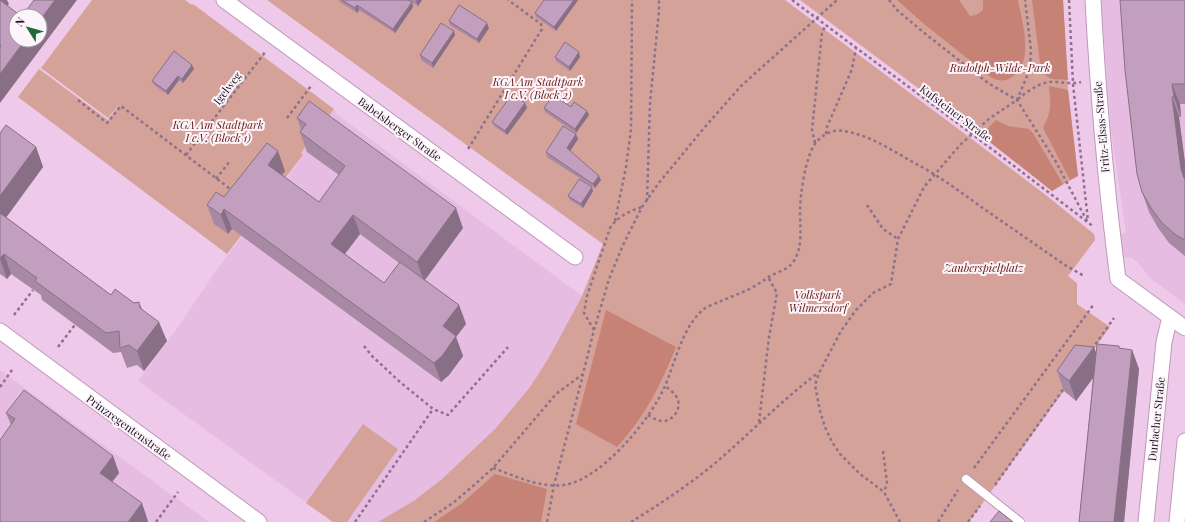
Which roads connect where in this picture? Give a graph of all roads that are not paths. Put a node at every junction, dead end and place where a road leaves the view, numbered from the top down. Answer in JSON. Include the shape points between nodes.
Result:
{"nodes":[{"id":1,"x":224,"y":0,"type":"edge"},
{"id":2,"x":1092,"y":0,"type":"edge"},
{"id":3,"x":575,"y":257,"type":"dead end"},
{"id":4,"x":1178,"y":318,"type":"edge"},
{"id":5,"x":1185,"y":328,"type":"edge"},
{"id":6,"x":0,"y":332,"type":"edge"},
{"id":7,"x":1185,"y":441,"type":"edge"},
{"id":8,"x":966,"y":479,"type":"road end"},
{"id":9,"x":259,"y":522,"type":"edge"},
{"id":10,"x":1020,"y":522,"type":"edge"},
{"id":11,"x":1146,"y":522,"type":"edge"},
{"id":12,"x":1177,"y":522,"type":"edge"}],
"edges":[{"from":1,"to":3,"type":"street","name":"Babelsberger Straße"},
{"from":2,"to":4,"type":"street","name":"Fritz-Elsas-Straße","via":[[1109,211],[1118,279]]},
{"from":4,"to":5,"type":"street","name":"Fritz-Elsas-Straße"},
{"from":4,"to":11,"type":"street","name":"Durlacher Straße","via":[[1164,342]]},
{"from":6,"to":9,"type":"street","name":"Prinzregentenstraße"},
{"from":7,"to":12,"type":"street"},
{"from":8,"to":10,"type":"lane"}]}
